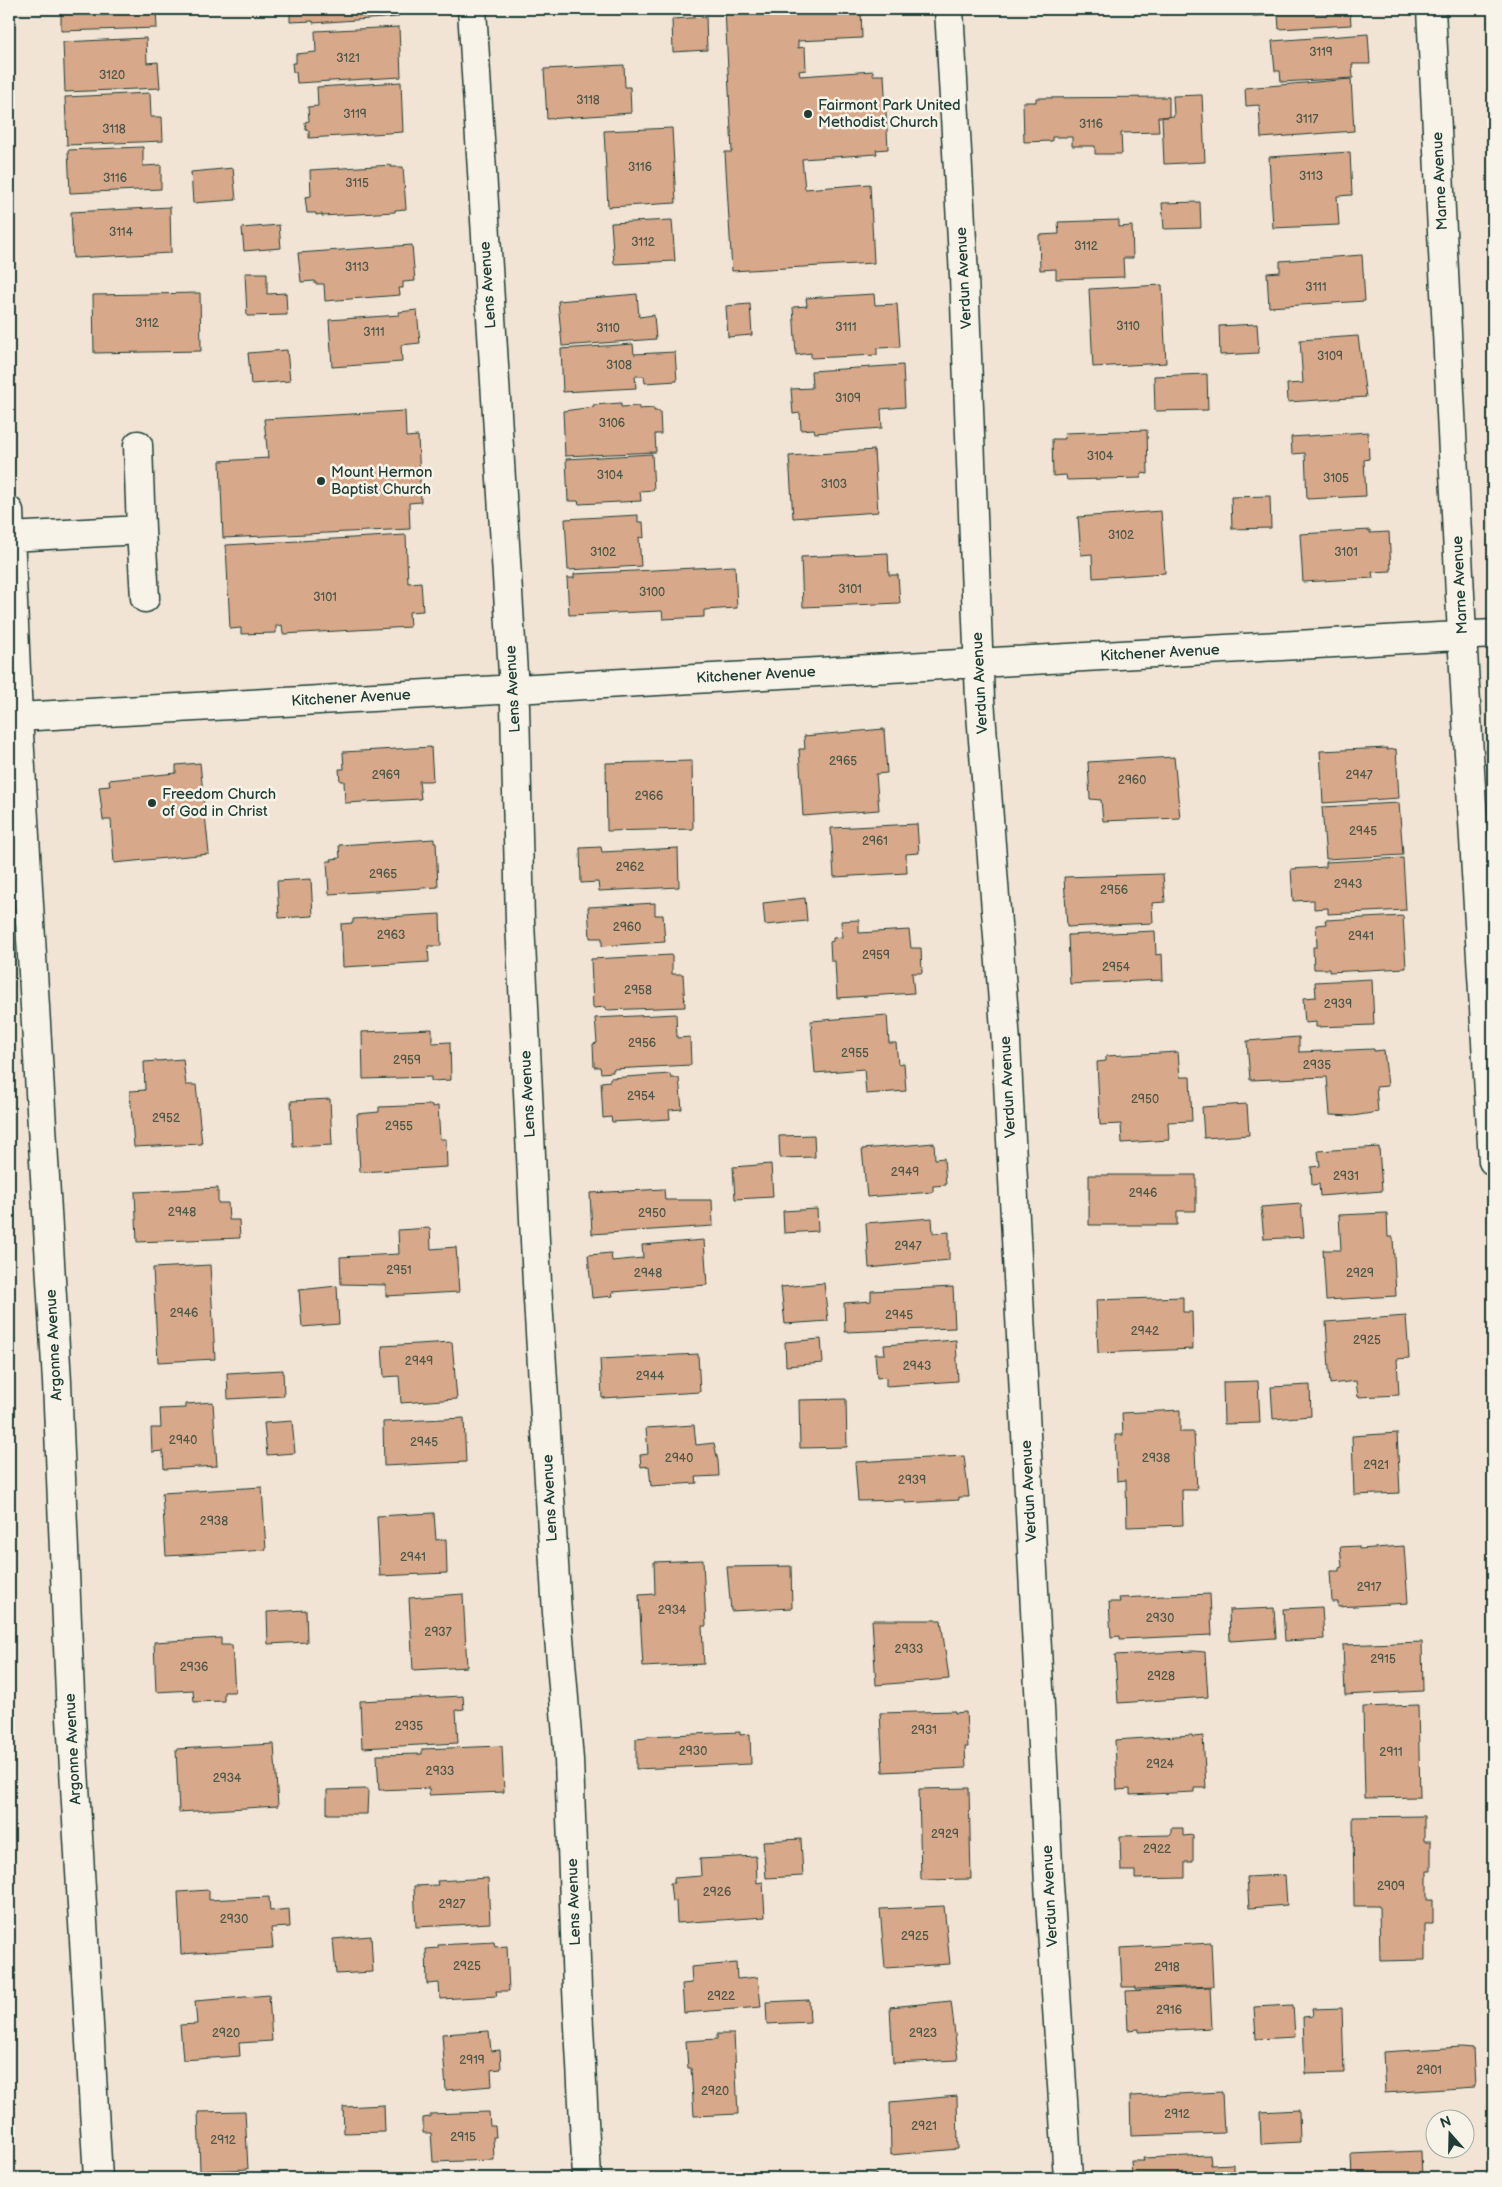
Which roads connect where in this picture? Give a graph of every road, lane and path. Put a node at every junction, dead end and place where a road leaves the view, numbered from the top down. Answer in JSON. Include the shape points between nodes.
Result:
{"nodes":[{"id":1,"x":472,"y":9,"type":"edge"},
{"id":2,"x":949,"y":9,"type":"edge"},
{"id":3,"x":1431,"y":9,"type":"edge"},
{"id":4,"x":138,"y":445,"type":"dead end"},
{"id":5,"x":9,"y":524,"type":"edge"},
{"id":6,"x":141,"y":530,"type":"junction"},
{"id":7,"x":145,"y":598,"type":"dead end"},
{"id":8,"x":1493,"y":634,"type":"edge"},
{"id":9,"x":1462,"y":635,"type":"junction"},
{"id":10,"x":979,"y":662,"type":"junction"},
{"id":11,"x":514,"y":689,"type":"junction"},
{"id":12,"x":18,"y":717,"type":"junction"},
{"id":13,"x":16,"y":806,"type":"edge"},
{"id":14,"x":1493,"y":1161,"type":"edge"},
{"id":15,"x":1068,"y":2172,"type":"edge"},
{"id":16,"x":98,"y":2178,"type":"edge"},
{"id":17,"x":587,"y":2178,"type":"edge"}],
"edges":[{"from":1,"to":11,"type":"street","name":"Lens Avenue"},
{"from":2,"to":10,"type":"street","name":"Verdun Avenue","via":[[964,276]]},
{"from":3,"to":9,"type":"street","name":"Marne Avenue"},
{"from":4,"to":6,"type":"street"},
{"from":5,"to":6,"type":"street"},
{"from":5,"to":12,"type":"street","name":"Argonne Avenue"},
{"from":6,"to":7,"type":"street"},
{"from":8,"to":9,"type":"street","name":"Kitchener Avenue"},
{"from":9,"to":10,"type":"street","name":"Kitchener Avenue"},
{"from":9,"to":14,"type":"street","name":"Marne Avenue"},
{"from":10,"to":11,"type":"street","name":"Kitchener Avenue"},
{"from":10,"to":15,"type":"street","name":"Verdun Avenue","via":[[1006,1042],[1048,1864]]},
{"from":11,"to":12,"type":"street","name":"Kitchener Avenue"},
{"from":11,"to":17,"type":"street","name":"Lens Avenue","via":[[520,922],[536,1263],[569,1760]]},
{"from":12,"to":13,"type":"street","name":"Argonne Avenue"},
{"from":13,"to":16,"type":"street","name":"Argonne Avenue","via":[[56,1372],[71,1718]]}]}
